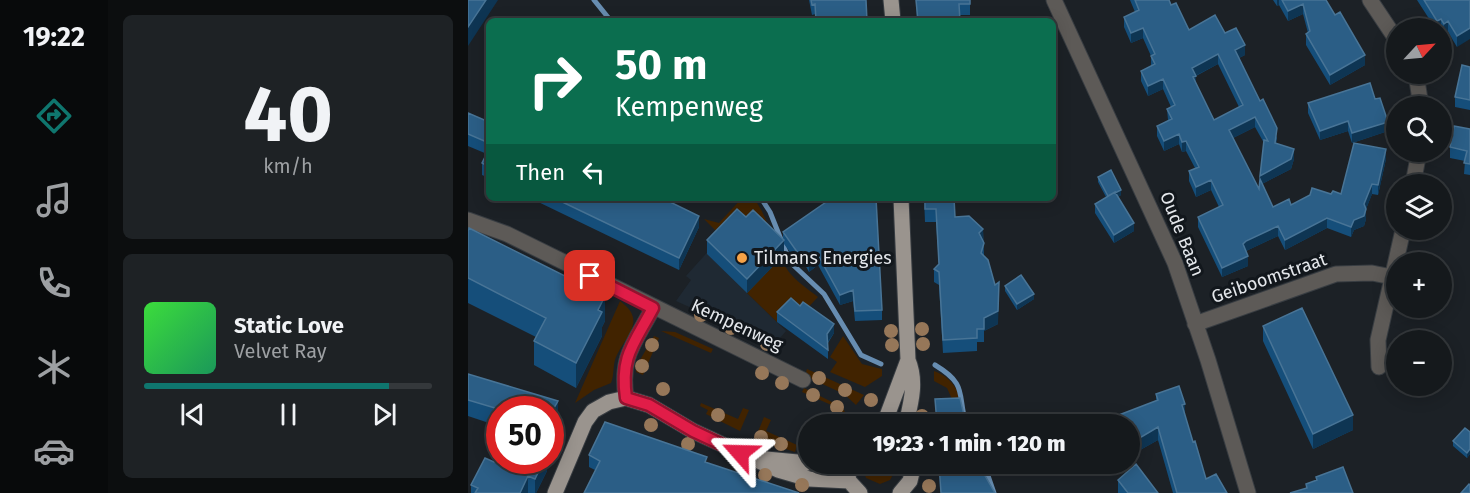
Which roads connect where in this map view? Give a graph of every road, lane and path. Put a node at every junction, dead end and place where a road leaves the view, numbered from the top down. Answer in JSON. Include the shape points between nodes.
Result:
{"nodes":[{"id":1,"x":891,"y":0,"type":"edge"},
{"id":2,"x":1054,"y":0,"type":"edge"},
{"id":3,"x":1370,"y":0,"type":"edge"},
{"id":4,"x":892,"y":18,"type":"edge"},
{"id":5,"x":1386,"y":24,"type":"edge"},
{"id":6,"x":901,"y":201,"type":"edge"},
{"id":7,"x":468,"y":220,"type":"edge"},
{"id":8,"x":1386,"y":276,"type":"edge"},
{"id":9,"x":1386,"y":305,"type":"edge"},
{"id":10,"x":653,"y":308,"type":"junction"},
{"id":11,"x":1195,"y":324,"type":"junction"},
{"id":12,"x":908,"y":360,"type":"junction"},
{"id":13,"x":1379,"y":367,"type":"dead end"},
{"id":14,"x":803,"y":380,"type":"dead end"},
{"id":15,"x":626,"y":398,"type":"junction"},
{"id":16,"x":888,"y":414,"type":"edge"},
{"id":17,"x":908,"y":414,"type":"edge"},
{"id":18,"x":757,"y":459,"type":"junction"},
{"id":19,"x":798,"y":462,"type":"edge"},
{"id":20,"x":848,"y":474,"type":"edge"},
{"id":21,"x":911,"y":474,"type":"edge"},
{"id":22,"x":849,"y":481,"type":"junction"},
{"id":23,"x":905,"y":491,"type":"edge"},
{"id":24,"x":555,"y":493,"type":"edge"},
{"id":25,"x":860,"y":493,"type":"edge"},
{"id":26,"x":1248,"y":493,"type":"edge"}],
"edges":[{"from":1,"to":4,"type":"main road"},
{"from":2,"to":11,"type":"street","name":"Oude Baan","via":[[1171,254]]},
{"from":3,"to":5,"type":"street"},
{"from":6,"to":12,"type":"main road"},
{"from":7,"to":10,"type":"street","name":"Kempenweg","via":[[507,234]]},
{"from":8,"to":11,"type":"street","name":"Geiboomstraat","via":[[1336,274]]},
{"from":9,"to":13,"type":"street","via":[[1378,340]]},
{"from":10,"to":14,"type":"street","name":"Kempenweg"},
{"from":10,"to":15,"type":"street","via":[[625,362]]},
{"from":11,"to":26,"type":"street","name":"Oude Baan"},
{"from":12,"to":16,"type":"main road"},
{"from":12,"to":17,"type":"main road","via":[[913,385]]},
{"from":15,"to":18,"type":"main road","via":[[649,405],[693,431]]},
{"from":15,"to":24,"type":"main road","via":[[593,411]]},
{"from":18,"to":19,"type":"main road"},
{"from":18,"to":22,"type":"main road","via":[[804,478]]},
{"from":20,"to":22,"type":"main road"},
{"from":21,"to":23,"type":"main road"},
{"from":22,"to":25,"type":"main road"}]}
